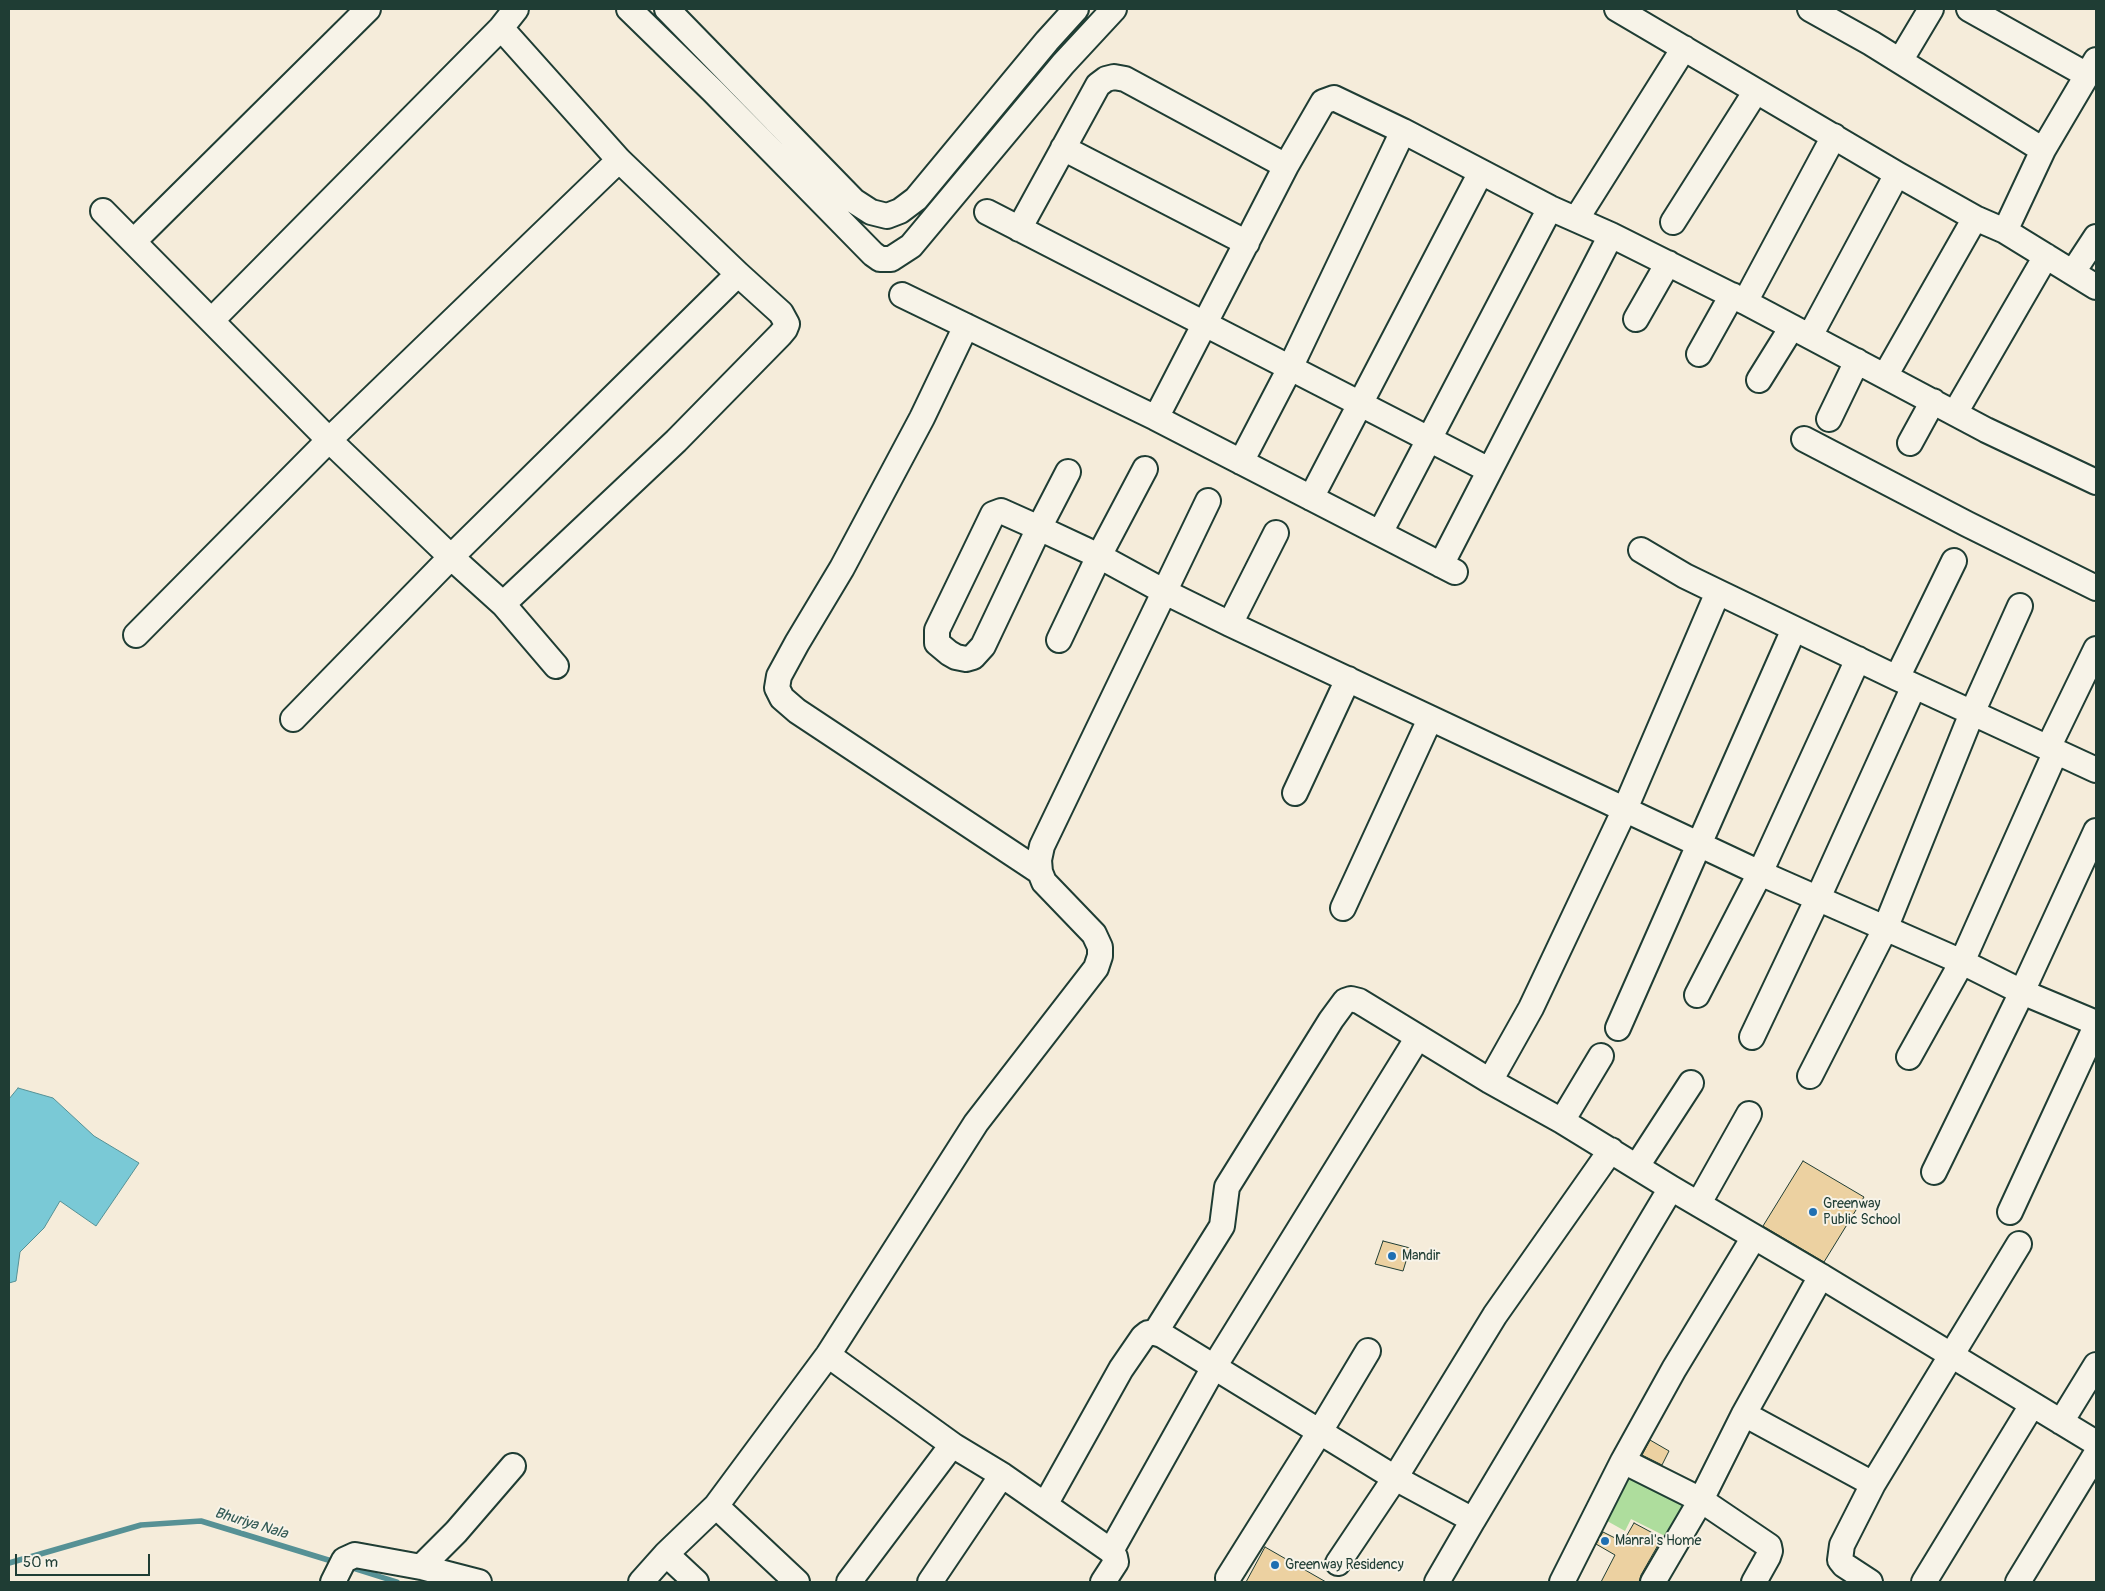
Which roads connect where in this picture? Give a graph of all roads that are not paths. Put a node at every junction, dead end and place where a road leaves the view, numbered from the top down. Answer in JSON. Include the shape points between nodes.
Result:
{"nodes":[{"id":1,"x":368,"y":9,"type":"edge"},
{"id":2,"x":516,"y":9,"type":"edge"},
{"id":3,"x":629,"y":9,"type":"edge"},
{"id":4,"x":667,"y":9,"type":"edge"},
{"id":5,"x":1076,"y":9,"type":"edge"},
{"id":6,"x":1114,"y":9,"type":"edge"},
{"id":7,"x":1617,"y":9,"type":"edge"},
{"id":8,"x":1810,"y":9,"type":"edge"},
{"id":9,"x":1930,"y":9,"type":"edge"},
{"id":10,"x":1969,"y":9,"type":"edge"},
{"id":11,"x":501,"y":28,"type":"junction"},
{"id":12,"x":1684,"y":48,"type":"junction"},
{"id":13,"x":1900,"y":60,"type":"junction"},
{"id":14,"x":2092,"y":68,"type":"edge"},
{"id":15,"x":1756,"y":90,"type":"junction"},
{"id":16,"x":1403,"y":131,"type":"junction"},
{"id":17,"x":1834,"y":136,"type":"junction"},
{"id":18,"x":1063,"y":148,"type":"junction"},
{"id":19,"x":2043,"y":150,"type":"junction"},
{"id":20,"x":620,"y":160,"type":"junction"},
{"id":21,"x":1286,"y":166,"type":"junction"},
{"id":22,"x":1481,"y":172,"type":"junction"},
{"id":23,"x":1897,"y":174,"type":"junction"},
{"id":24,"x":929,"y":183,"type":"junction"},
{"id":25,"x":952,"y":196,"type":"junction"},
{"id":26,"x":1550,"y":208,"type":"junction"},
{"id":27,"x":103,"y":210,"type":"dead end"},
{"id":28,"x":987,"y":212,"type":"dead end"},
{"id":29,"x":1577,"y":218,"type":"junction"},
{"id":30,"x":1975,"y":218,"type":"junction"},
{"id":31,"x":1673,"y":222,"type":"dead end"},
{"id":32,"x":1019,"y":228,"type":"junction"},
{"id":33,"x":2004,"y":231,"type":"junction"},
{"id":34,"x":1611,"y":234,"type":"junction"},
{"id":35,"x":2096,"y":237,"type":"edge"},
{"id":36,"x":134,"y":240,"type":"junction"},
{"id":37,"x":1247,"y":243,"type":"junction"},
{"id":38,"x":2046,"y":256,"type":"junction"},
{"id":39,"x":1668,"y":263,"type":"junction"},
{"id":40,"x":2073,"y":272,"type":"junction"},
{"id":41,"x":738,"y":274,"type":"junction"},
{"id":42,"x":2096,"y":287,"type":"edge"},
{"id":43,"x":902,"y":295,"type":"dead end"},
{"id":44,"x":1738,"y":299,"type":"junction"},
{"id":45,"x":1636,"y":319,"type":"dead end"},
{"id":46,"x":212,"y":320,"type":"junction"},
{"id":47,"x":1205,"y":324,"type":"junction"},
{"id":48,"x":966,"y":326,"type":"junction"},
{"id":49,"x":1801,"y":331,"type":"junction"},
{"id":50,"x":1699,"y":354,"type":"dead end"},
{"id":51,"x":1856,"y":361,"type":"junction"},
{"id":52,"x":1290,"y":368,"type":"junction"},
{"id":53,"x":1885,"y":376,"type":"junction"},
{"id":54,"x":1759,"y":380,"type":"dead end"},
{"id":55,"x":1933,"y":401,"type":"junction"},
{"id":56,"x":1360,"y":404,"type":"junction"},
{"id":57,"x":1955,"y":413,"type":"junction"},
{"id":58,"x":1156,"y":418,"type":"junction"},
{"id":59,"x":1829,"y":419,"type":"dead end"},
{"id":60,"x":1804,"y":439,"type":"dead end"},
{"id":61,"x":329,"y":440,"type":"junction"},
{"id":62,"x":1429,"y":440,"type":"junction"},
{"id":63,"x":1910,"y":443,"type":"dead end"},
{"id":64,"x":1241,"y":462,"type":"junction"},
{"id":65,"x":1145,"y":470,"type":"dead end"},
{"id":66,"x":1489,"y":470,"type":"junction"},
{"id":67,"x":1068,"y":472,"type":"dead end"},
{"id":68,"x":2096,"y":482,"type":"edge"},
{"id":69,"x":1311,"y":498,"type":"junction"},
{"id":70,"x":1208,"y":501,"type":"dead end"},
{"id":71,"x":1039,"y":528,"type":"junction"},
{"id":72,"x":1276,"y":533,"type":"dead end"},
{"id":73,"x":1380,"y":533,"type":"junction"},
{"id":74,"x":1641,"y":550,"type":"dead end"},
{"id":75,"x":1099,"y":556,"type":"junction"},
{"id":76,"x":450,"y":557,"type":"junction"},
{"id":77,"x":1954,"y":561,"type":"dead end"},
{"id":78,"x":2096,"y":588,"type":"edge"},
{"id":79,"x":1165,"y":592,"type":"junction"},
{"id":80,"x":1718,"y":592,"type":"junction"},
{"id":81,"x":503,"y":604,"type":"junction"},
{"id":82,"x":2020,"y":606,"type":"dead end"},
{"id":83,"x":1230,"y":624,"type":"junction"},
{"id":84,"x":1794,"y":629,"type":"junction"},
{"id":85,"x":136,"y":635,"type":"dead end"},
{"id":86,"x":1059,"y":640,"type":"dead end"},
{"id":87,"x":2096,"y":649,"type":"edge"},
{"id":88,"x":1858,"y":659,"type":"junction"},
{"id":89,"x":556,"y":666,"type":"dead end"},
{"id":90,"x":1348,"y":679,"type":"junction"},
{"id":91,"x":1905,"y":682,"type":"junction"},
{"id":92,"x":1972,"y":713,"type":"junction"},
{"id":93,"x":292,"y":719,"type":"dead end"},
{"id":94,"x":1430,"y":719,"type":"junction"},
{"id":95,"x":2052,"y":750,"type":"junction"},
{"id":96,"x":2096,"y":770,"type":"edge"},
{"id":97,"x":1295,"y":793,"type":"dead end"},
{"id":98,"x":1625,"y":809,"type":"junction"},
{"id":99,"x":2096,"y":831,"type":"edge"},
{"id":100,"x":1700,"y":844,"type":"junction"},
{"id":101,"x":1040,"y":872,"type":"junction"},
{"id":102,"x":1760,"y":873,"type":"junction"},
{"id":103,"x":1818,"y":898,"type":"junction"},
{"id":104,"x":1343,"y":908,"type":"dead end"},
{"id":105,"x":1885,"y":929,"type":"junction"},
{"id":106,"x":1962,"y":962,"type":"junction"},
{"id":107,"x":2022,"y":992,"type":"junction"},
{"id":108,"x":1697,"y":995,"type":"dead end"},
{"id":109,"x":2096,"y":1024,"type":"edge"},
{"id":110,"x":1618,"y":1028,"type":"dead end"},
{"id":111,"x":1752,"y":1036,"type":"dead end"},
{"id":112,"x":1418,"y":1037,"type":"junction"},
{"id":113,"x":1601,"y":1056,"type":"dead end"},
{"id":114,"x":1909,"y":1057,"type":"dead end"},
{"id":115,"x":1810,"y":1076,"type":"dead end"},
{"id":116,"x":1490,"y":1081,"type":"junction"},
{"id":117,"x":1690,"y":1083,"type":"dead end"},
{"id":118,"x":1749,"y":1114,"type":"dead end"},
{"id":119,"x":1562,"y":1120,"type":"junction"},
{"id":120,"x":1611,"y":1150,"type":"junction"},
{"id":121,"x":1637,"y":1166,"type":"junction"},
{"id":122,"x":1934,"y":1172,"type":"dead end"},
{"id":123,"x":1671,"y":1188,"type":"junction"},
{"id":124,"x":1699,"y":1203,"type":"junction"},
{"id":125,"x":2010,"y":1212,"type":"dead end"},
{"id":126,"x":1754,"y":1237,"type":"junction"},
{"id":127,"x":2018,"y":1244,"type":"dead end"},
{"id":128,"x":1821,"y":1276,"type":"junction"},
{"id":129,"x":1155,"y":1333,"type":"junction"},
{"id":130,"x":1368,"y":1351,"type":"dead end"},
{"id":131,"x":828,"y":1355,"type":"junction"},
{"id":132,"x":1950,"y":1355,"type":"junction"},
{"id":133,"x":2096,"y":1365,"type":"edge"},
{"id":134,"x":1214,"y":1368,"type":"junction"},
{"id":135,"x":2032,"y":1405,"type":"junction"},
{"id":136,"x":1744,"y":1414,"type":"junction"},
{"id":137,"x":2061,"y":1422,"type":"junction"},
{"id":138,"x":1319,"y":1433,"type":"junction"},
{"id":139,"x":2096,"y":1443,"type":"edge"},
{"id":140,"x":954,"y":1446,"type":"junction"},
{"id":141,"x":2096,"y":1454,"type":"edge"},
{"id":142,"x":1623,"y":1461,"type":"junction"},
{"id":143,"x":513,"y":1466,"type":"dead end"},
{"id":144,"x":1002,"y":1474,"type":"junction"},
{"id":145,"x":1395,"y":1478,"type":"junction"},
{"id":146,"x":1873,"y":1484,"type":"junction"},
{"id":147,"x":1701,"y":1500,"type":"junction"},
{"id":148,"x":716,"y":1506,"type":"junction"},
{"id":149,"x":1045,"y":1506,"type":"junction"},
{"id":150,"x":1473,"y":1520,"type":"junction"},
{"id":151,"x":1111,"y":1551,"type":"junction"},
{"id":152,"x":666,"y":1554,"type":"junction"},
{"id":153,"x":1338,"y":1563,"type":"dead end"},
{"id":154,"x":421,"y":1567,"type":"junction"},
{"id":155,"x":1846,"y":1576,"type":"edge"},
{"id":156,"x":1228,"y":1578,"type":"dead end"},
{"id":157,"x":333,"y":1582,"type":"edge"},
{"id":158,"x":479,"y":1582,"type":"edge"},
{"id":159,"x":641,"y":1582,"type":"edge"},
{"id":160,"x":696,"y":1582,"type":"edge"},
{"id":161,"x":797,"y":1582,"type":"edge"},
{"id":162,"x":849,"y":1582,"type":"edge"},
{"id":163,"x":930,"y":1582,"type":"edge"},
{"id":164,"x":1103,"y":1582,"type":"edge"},
{"id":165,"x":1437,"y":1582,"type":"edge"},
{"id":166,"x":1562,"y":1582,"type":"edge"},
{"id":167,"x":1653,"y":1582,"type":"edge"},
{"id":168,"x":1754,"y":1582,"type":"edge"},
{"id":169,"x":1870,"y":1582,"type":"edge"},
{"id":170,"x":1924,"y":1582,"type":"edge"},
{"id":171,"x":2018,"y":1582,"type":"edge"}],
"edges":[{"from":1,"to":36,"type":"street"},
{"from":2,"to":11,"type":"street"},
{"from":3,"to":25,"type":"street","via":[[713,90],[872,254],[891,259],[904,252]]},
{"from":4,"to":24,"type":"street","via":[[854,201],[871,212],[887,216],[900,211]]},
{"from":5,"to":24,"type":"street"},
{"from":6,"to":25,"type":"street","via":[[1063,64]]},
{"from":7,"to":12,"type":"street"},
{"from":8,"to":13,"type":"street"},
{"from":9,"to":13,"type":"street"},
{"from":10,"to":14,"type":"street"},
{"from":11,"to":20,"type":"street"},
{"from":11,"to":46,"type":"street"},
{"from":12,"to":15,"type":"street"},
{"from":12,"to":29,"type":"street"},
{"from":13,"to":19,"type":"street"},
{"from":14,"to":19,"type":"street"},
{"from":15,"to":17,"type":"street"},
{"from":15,"to":31,"type":"street"},
{"from":16,"to":21,"type":"street","via":[[1339,100],[1328,99],[1323,102]]},
{"from":16,"to":22,"type":"street"},
{"from":16,"to":52,"type":"street"},
{"from":17,"to":23,"type":"street"},
{"from":17,"to":44,"type":"street"},
{"from":18,"to":21,"type":"street","via":[[1098,85],[1114,77],[1124,79]]},
{"from":18,"to":32,"type":"street"},
{"from":18,"to":37,"type":"street"},
{"from":19,"to":33,"type":"street"},
{"from":20,"to":41,"type":"street"},
{"from":20,"to":61,"type":"street"},
{"from":21,"to":37,"type":"street"},
{"from":22,"to":26,"type":"street"},
{"from":22,"to":56,"type":"street"},
{"from":23,"to":30,"type":"street"},
{"from":23,"to":49,"type":"street"},
{"from":24,"to":25,"type":"street"},
{"from":26,"to":29,"type":"street"},
{"from":26,"to":62,"type":"street"},
{"from":27,"to":36,"type":"street"},
{"from":28,"to":32,"type":"street"},
{"from":29,"to":34,"type":"street"},
{"from":30,"to":33,"type":"street"},
{"from":30,"to":53,"type":"street"},
{"from":32,"to":47,"type":"street"},
{"from":33,"to":38,"type":"street"},
{"from":34,"to":39,"type":"street"},
{"from":34,"to":66,"type":"street"},
{"from":35,"to":40,"type":"street"},
{"from":36,"to":46,"type":"street"},
{"from":37,"to":47,"type":"street"},
{"from":38,"to":40,"type":"street"},
{"from":38,"to":57,"type":"street"},
{"from":39,"to":44,"type":"street"},
{"from":39,"to":45,"type":"street"},
{"from":40,"to":42,"type":"street"},
{"from":41,"to":76,"type":"street"},
{"from":41,"to":81,"type":"street","via":[[781,312],[787,324],[785,329],[676,441]]},
{"from":43,"to":48,"type":"street"},
{"from":44,"to":49,"type":"street"},
{"from":44,"to":50,"type":"street"},
{"from":46,"to":61,"type":"street"},
{"from":47,"to":52,"type":"street"},
{"from":47,"to":58,"type":"street"},
{"from":48,"to":58,"type":"street"},
{"from":48,"to":101,"type":"street","via":[[922,418],[842,568],[796,643],[779,676],[777,688],[782,698],[796,711]]},
{"from":49,"to":51,"type":"street"},
{"from":49,"to":54,"type":"street"},
{"from":51,"to":53,"type":"street"},
{"from":51,"to":59,"type":"street"},
{"from":52,"to":56,"type":"street"},
{"from":52,"to":64,"type":"street"},
{"from":53,"to":55,"type":"street"},
{"from":55,"to":57,"type":"street"},
{"from":55,"to":63,"type":"street"},
{"from":56,"to":62,"type":"street"},
{"from":56,"to":69,"type":"street"},
{"from":57,"to":68,"type":"street"},
{"from":58,"to":64,"type":"street"},
{"from":60,"to":78,"type":"street"},
{"from":61,"to":76,"type":"street"},
{"from":61,"to":85,"type":"street"},
{"from":62,"to":66,"type":"street"},
{"from":62,"to":73,"type":"street"},
{"from":64,"to":69,"type":"street"},
{"from":65,"to":75,"type":"street"},
{"from":66,"to":73,"type":"street","via":[[1448,568]]},
{"from":67,"to":71,"type":"street"},
{"from":69,"to":73,"type":"street"},
{"from":70,"to":79,"type":"street"},
{"from":71,"to":71,"type":"street","via":[[1001,512],[993,514],[937,630],[941,648],[966,659],[979,652]]},
{"from":71,"to":75,"type":"street"},
{"from":72,"to":83,"type":"street"},
{"from":74,"to":80,"type":"street"},
{"from":75,"to":79,"type":"street"},
{"from":75,"to":86,"type":"street"},
{"from":76,"to":81,"type":"street"},
{"from":76,"to":93,"type":"street"},
{"from":77,"to":91,"type":"street"},
{"from":79,"to":83,"type":"street"},
{"from":79,"to":101,"type":"street","via":[[1042,846]]},
{"from":80,"to":84,"type":"street"},
{"from":80,"to":98,"type":"street"},
{"from":81,"to":89,"type":"street"},
{"from":82,"to":92,"type":"street"},
{"from":83,"to":90,"type":"street"},
{"from":84,"to":88,"type":"street"},
{"from":84,"to":100,"type":"street"},
{"from":87,"to":95,"type":"street"},
{"from":88,"to":91,"type":"street"},
{"from":88,"to":102,"type":"street"},
{"from":90,"to":94,"type":"street"},
{"from":90,"to":97,"type":"street"},
{"from":91,"to":92,"type":"street"},
{"from":91,"to":103,"type":"street"},
{"from":92,"to":95,"type":"street"},
{"from":92,"to":105,"type":"street"},
{"from":94,"to":98,"type":"street"},
{"from":94,"to":104,"type":"street"},
{"from":95,"to":96,"type":"street"},
{"from":95,"to":106,"type":"street"},
{"from":98,"to":100,"type":"street"},
{"from":98,"to":116,"type":"street","via":[[1531,1008]]},
{"from":99,"to":107,"type":"street"},
{"from":100,"to":102,"type":"street"},
{"from":100,"to":110,"type":"street"},
{"from":101,"to":131,"type":"street","via":[[1044,882],[1094,934],[1100,947],[1096,968],[976,1123]]},
{"from":102,"to":103,"type":"street"},
{"from":102,"to":108,"type":"street"},
{"from":103,"to":105,"type":"street"},
{"from":103,"to":111,"type":"street"},
{"from":105,"to":106,"type":"street"},
{"from":105,"to":115,"type":"street"},
{"from":106,"to":107,"type":"street"},
{"from":106,"to":114,"type":"street"},
{"from":107,"to":109,"type":"street"},
{"from":107,"to":122,"type":"street"},
{"from":109,"to":125,"type":"street"},
{"from":112,"to":116,"type":"street"},
{"from":112,"to":129,"type":"street","via":[[1359,1001],[1345,1001],[1227,1187],[1222,1226]]},
{"from":112,"to":134,"type":"street"},
{"from":113,"to":119,"type":"street"},
{"from":116,"to":119,"type":"street"},
{"from":117,"to":121,"type":"street"},
{"from":118,"to":124,"type":"street"},
{"from":119,"to":120,"type":"street"},
{"from":120,"to":121,"type":"street"},
{"from":120,"to":145,"type":"street","via":[[1495,1315]]},
{"from":121,"to":123,"type":"street"},
{"from":123,"to":124,"type":"street"},
{"from":123,"to":150,"type":"street"},
{"from":124,"to":126,"type":"street"},
{"from":126,"to":128,"type":"street"},
{"from":126,"to":142,"type":"street"},
{"from":127,"to":132,"type":"street"},
{"from":128,"to":132,"type":"street"},
{"from":128,"to":136,"type":"street"},
{"from":129,"to":134,"type":"street"},
{"from":129,"to":149,"type":"street","via":[[1143,1337],[1121,1369]]},
{"from":130,"to":138,"type":"street"},
{"from":131,"to":140,"type":"street"},
{"from":131,"to":148,"type":"street"},
{"from":132,"to":135,"type":"street"},
{"from":132,"to":146,"type":"street"},
{"from":133,"to":137,"type":"street"},
{"from":134,"to":138,"type":"street"},
{"from":134,"to":151,"type":"street"},
{"from":135,"to":137,"type":"street"},
{"from":135,"to":170,"type":"street"},
{"from":136,"to":146,"type":"street"},
{"from":136,"to":147,"type":"street"},
{"from":137,"to":139,"type":"street"},
{"from":138,"to":145,"type":"street"},
{"from":138,"to":156,"type":"street"},
{"from":140,"to":144,"type":"street"},
{"from":140,"to":162,"type":"street"},
{"from":141,"to":171,"type":"street"},
{"from":142,"to":147,"type":"street"},
{"from":142,"to":166,"type":"street"},
{"from":143,"to":154,"type":"street"},
{"from":144,"to":149,"type":"street"},
{"from":144,"to":163,"type":"street"},
{"from":145,"to":150,"type":"street"},
{"from":145,"to":153,"type":"street"},
{"from":146,"to":155,"type":"street","via":[[1842,1545],[1840,1560]]},
{"from":147,"to":167,"type":"street"},
{"from":147,"to":168,"type":"street","via":[[1769,1546],[1768,1557]]},
{"from":148,"to":152,"type":"street"},
{"from":148,"to":161,"type":"street"},
{"from":149,"to":151,"type":"street"},
{"from":150,"to":165,"type":"street"},
{"from":151,"to":164,"type":"street","via":[[1116,1562]]},
{"from":152,"to":159,"type":"street"},
{"from":152,"to":160,"type":"street"},
{"from":154,"to":157,"type":"street","via":[[362,1555],[349,1556]]},
{"from":154,"to":158,"type":"street"},
{"from":155,"to":169,"type":"street"}]}
